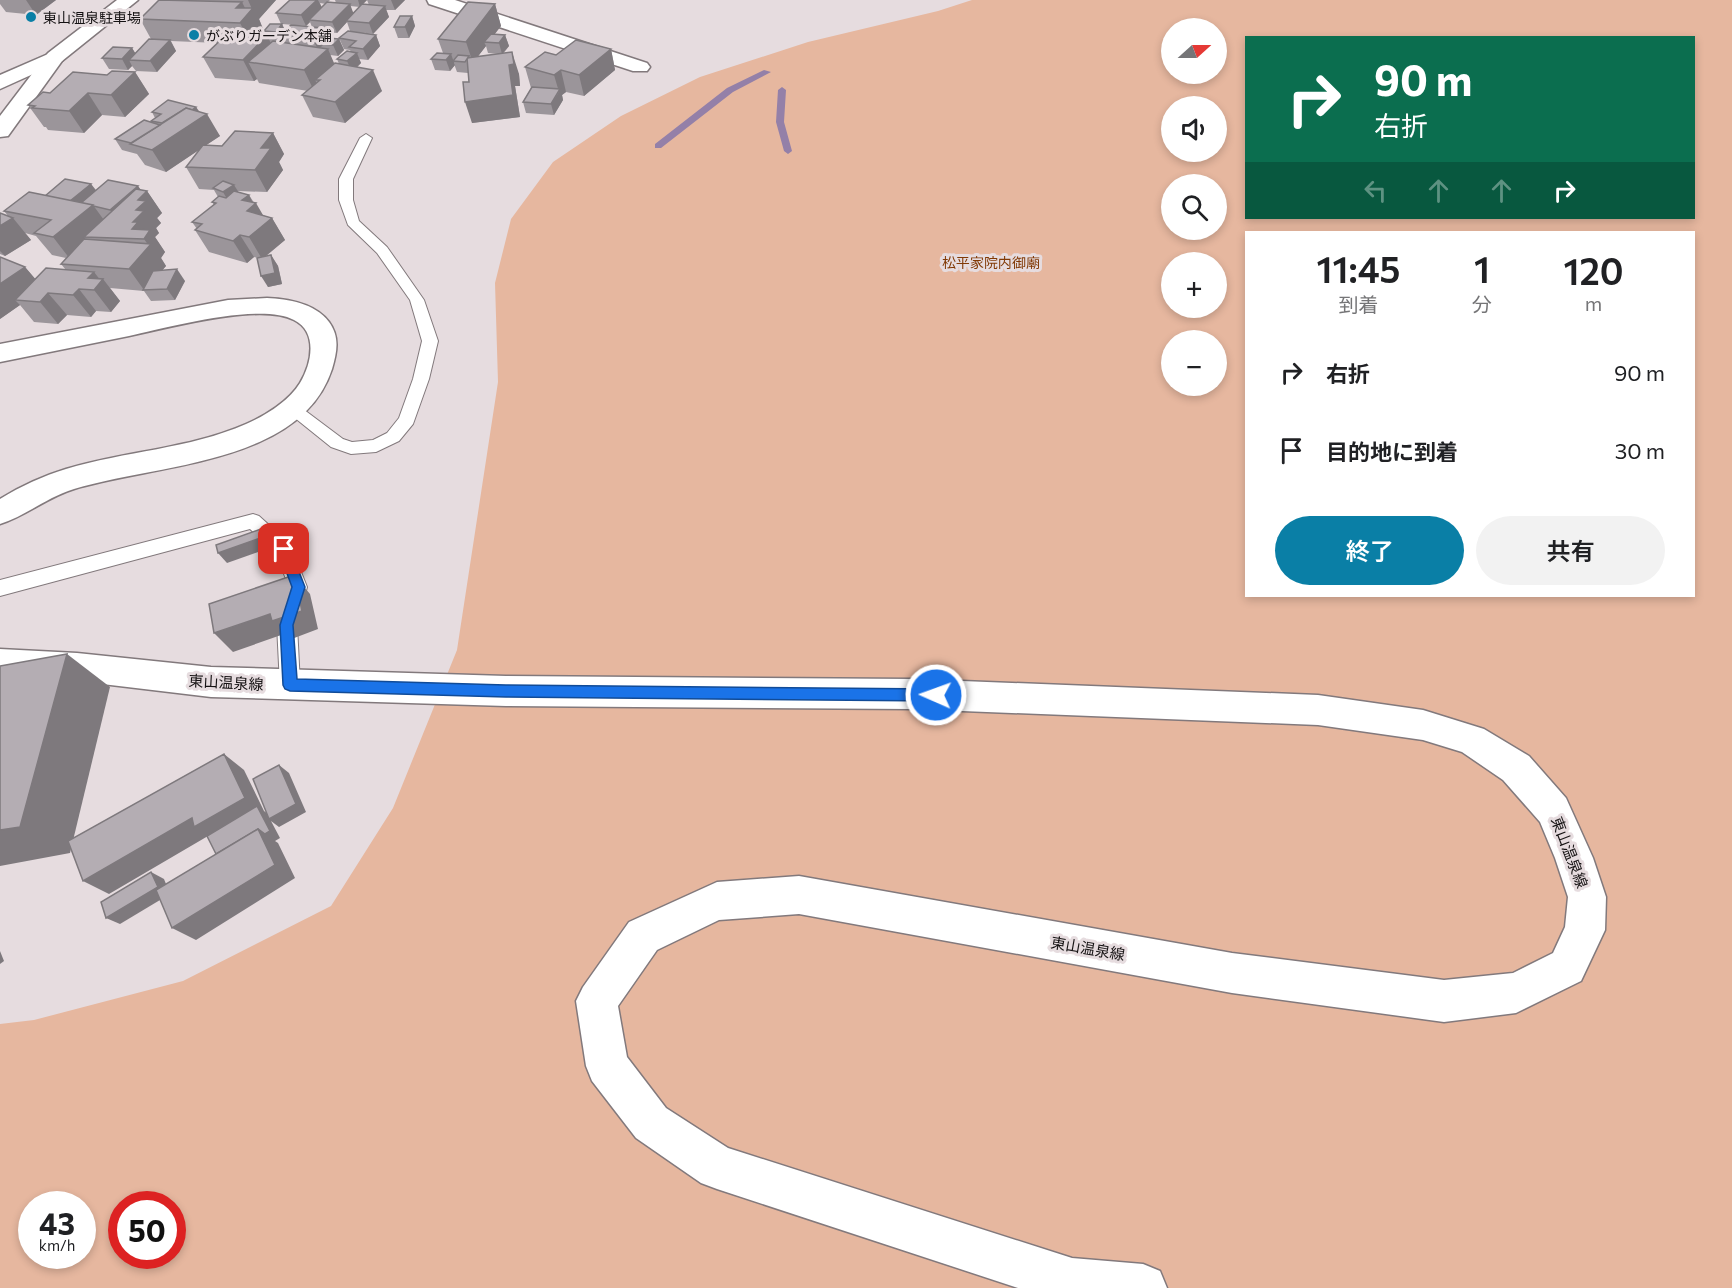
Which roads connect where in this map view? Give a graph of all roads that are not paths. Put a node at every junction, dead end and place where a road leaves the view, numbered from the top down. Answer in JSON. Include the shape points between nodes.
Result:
{"nodes":[{"id":1,"x":129,"y":0,"type":"edge"},
{"id":2,"x":436,"y":0,"type":"edge"},
{"id":3,"x":56,"y":57,"type":"junction"},
{"id":4,"x":640,"y":67,"type":"dead end"},
{"id":5,"x":0,"y":83,"type":"edge"},
{"id":6,"x":0,"y":131,"type":"edge"},
{"id":7,"x":366,"y":138,"type":"dead end"},
{"id":8,"x":0,"y":353,"type":"edge"},
{"id":9,"x":293,"y":410,"type":"junction"},
{"id":10,"x":0,"y":513,"type":"edge"},
{"id":11,"x":0,"y":588,"type":"edge"},
{"id":12,"x":0,"y":663,"type":"edge"},
{"id":13,"x":290,"y":685,"type":"junction"},
{"id":14,"x":1143,"y":1288,"type":"edge"}],
"edges":[{"from":1,"to":3,"type":"main road"},
{"from":2,"to":4,"type":"main road"},
{"from":3,"to":5,"type":"main road"},
{"from":3,"to":6,"type":"main road"},
{"from":7,"to":9,"type":"lane","via":[[346,179],[346,200],[353,222],[382,250],[417,300],[430,341],[421,379],[406,420],[393,437],[376,446],[351,448],[337,443]]},
{"from":8,"to":9,"type":"main road","via":[[228,308],[285,308],[316,321],[324,335],[322,368],[316,384]]},
{"from":9,"to":10,"type":"main road","via":[[254,433],[226,442],[70,478],[34,492]]},
{"from":11,"to":13,"type":"lane","via":[[253,521],[284,549],[298,587],[286,625]]},
{"from":12,"to":13,"type":"main road","name":"東山温泉線"},
{"from":13,"to":14,"type":"main road","name":"東山温泉線","via":[[912,694],[1318,710],[1423,725],[1472,740],[1516,768],[1553,810],[1587,897],[1585,930],[1567,967],[1516,993],[1444,1001],[1232,973],[799,895],[717,901],[643,936],[597,1001],[607,1066],[651,1123],[717,1167],[1072,1282]]}]}
